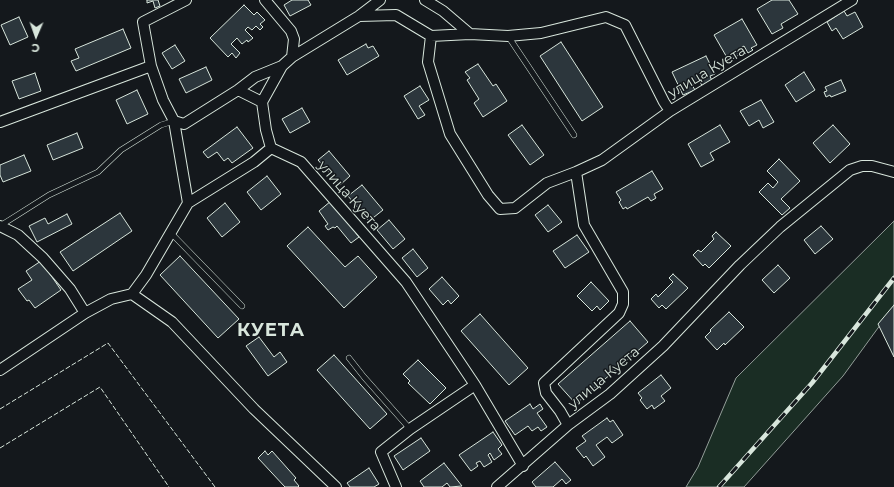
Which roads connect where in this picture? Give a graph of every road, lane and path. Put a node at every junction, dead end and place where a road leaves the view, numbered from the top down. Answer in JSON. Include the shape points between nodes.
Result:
{"nodes":[{"id":1,"x":186,"y":0,"type":"edge"},
{"id":2,"x":265,"y":0,"type":"edge"},
{"id":3,"x":380,"y":0,"type":"edge"},
{"id":4,"x":425,"y":0,"type":"edge"},
{"id":5,"x":852,"y":0,"type":"edge"},
{"id":6,"x":359,"y":16,"type":"junction"},
{"id":7,"x":470,"y":34,"type":"junction"},
{"id":8,"x":431,"y":36,"type":"junction"},
{"id":9,"x":508,"y":36,"type":"junction"},
{"id":10,"x":292,"y":57,"type":"junction"},
{"id":11,"x":151,"y":66,"type":"junction"},
{"id":12,"x":282,"y":66,"type":"junction"},
{"id":13,"x":238,"y":90,"type":"junction"},
{"id":14,"x":262,"y":102,"type":"junction"},
{"id":15,"x":670,"y":111,"type":"junction"},
{"id":16,"x":174,"y":121,"type":"junction"},
{"id":17,"x":0,"y":122,"type":"edge"},
{"id":18,"x":574,"y":135,"type":"dead end"},
{"id":19,"x":271,"y":148,"type":"junction"},
{"id":20,"x":576,"y":172,"type":"junction"},
{"id":21,"x":894,"y":172,"type":"edge"},
{"id":22,"x":188,"y":203,"type":"junction"},
{"id":23,"x":0,"y":226,"type":"edge"},
{"id":24,"x":171,"y":233,"type":"junction"},
{"id":25,"x":132,"y":294,"type":"junction"},
{"id":26,"x":242,"y":306,"type":"dead end"},
{"id":27,"x":85,"y":313,"type":"junction"},
{"id":28,"x":350,"y":358,"type":"dead end"},
{"id":29,"x":0,"y":370,"type":"edge"},
{"id":30,"x":475,"y":385,"type":"junction"},
{"id":31,"x":568,"y":425,"type":"junction"},
{"id":32,"x":410,"y":429,"type":"junction"},
{"id":33,"x":523,"y":466,"type":"junction"},
{"id":34,"x":336,"y":487,"type":"edge"},
{"id":35,"x":396,"y":487,"type":"edge"},
{"id":36,"x":497,"y":487,"type":"edge"}],
"edges":[{"from":1,"to":11,"type":"street","via":[[143,22]]},
{"from":2,"to":10,"type":"street","via":[[291,31],[294,39]]},
{"from":3,"to":6,"type":"street"},
{"from":4,"to":7,"type":"street","via":[[443,11]]},
{"from":5,"to":15,"type":"street","name":"улица Куета"},
{"from":6,"to":8,"type":"street","via":[[396,16]]},
{"from":6,"to":10,"type":"street"},
{"from":7,"to":8,"type":"street","name":"улица Куета"},
{"from":7,"to":9,"type":"street","name":"улица Куета"},
{"from":8,"to":20,"type":"street","via":[[428,62],[450,134],[488,195],[500,208],[515,208],[546,183]]},
{"from":9,"to":15,"type":"street","name":"улица Куета","via":[[541,33],[606,17],[625,25]]},
{"from":9,"to":18,"type":"lane"},
{"from":10,"to":12,"type":"street"},
{"from":11,"to":16,"type":"street","via":[[163,100]]},
{"from":11,"to":17,"type":"street"},
{"from":12,"to":13,"type":"street","via":[[255,77]]},
{"from":12,"to":14,"type":"street"},
{"from":13,"to":14,"type":"street"},
{"from":13,"to":16,"type":"street","via":[[184,124]]},
{"from":14,"to":19,"type":"street"},
{"from":15,"to":20,"type":"street","via":[[602,160]]},
{"from":16,"to":22,"type":"street"},
{"from":16,"to":23,"type":"lane","via":[[161,125],[121,150],[98,172],[49,195]]},
{"from":19,"to":22,"type":"street","via":[[254,162]]},
{"from":19,"to":30,"type":"street","name":"улица Куета","via":[[301,162],[406,282]]},
{"from":20,"to":31,"type":"street","via":[[584,226],[623,292],[619,314],[544,383],[546,393]]},
{"from":21,"to":31,"type":"street","name":"улица Куета","via":[[872,166],[850,170],[780,227],[663,346],[610,394]]},
{"from":22,"to":24,"type":"street"},
{"from":23,"to":27,"type":"street","via":[[18,235],[43,258],[70,289]]},
{"from":24,"to":25,"type":"street"},
{"from":24,"to":26,"type":"lane"},
{"from":25,"to":27,"type":"street","via":[[111,299]]},
{"from":25,"to":34,"type":"street","via":[[172,322],[254,409]]},
{"from":27,"to":29,"type":"street"},
{"from":28,"to":32,"type":"lane"},
{"from":30,"to":32,"type":"street"},
{"from":30,"to":33,"type":"street","name":"улица Куета"},
{"from":31,"to":33,"type":"street","name":"улица Куета"},
{"from":32,"to":35,"type":"street","via":[[381,452]]},
{"from":33,"to":36,"type":"street","name":"улица Куета"}]}
